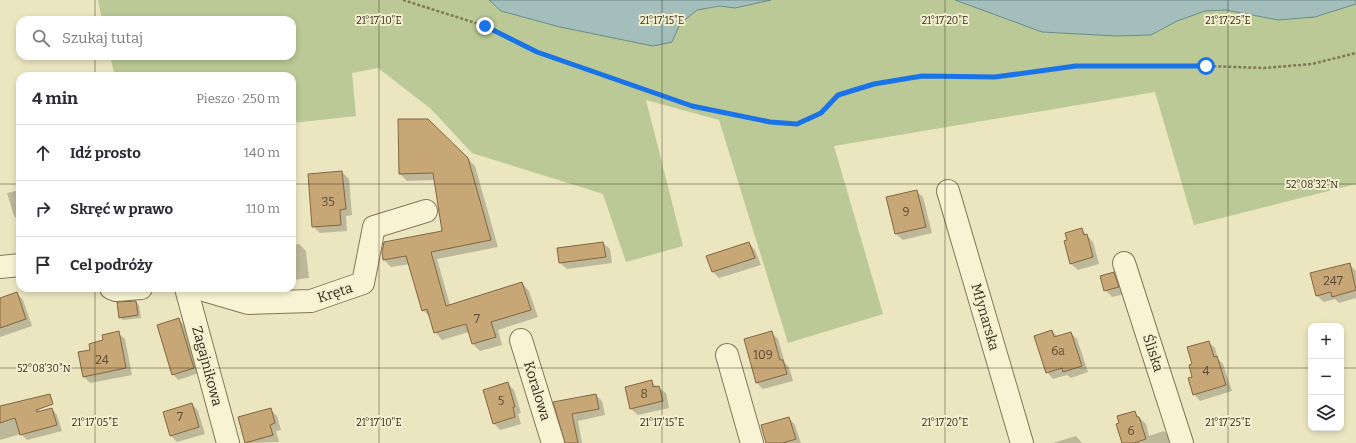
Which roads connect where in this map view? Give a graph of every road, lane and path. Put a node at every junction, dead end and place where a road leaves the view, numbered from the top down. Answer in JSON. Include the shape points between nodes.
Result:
{"nodes":[{"id":1,"x":403,"y":0,"type":"edge"},
{"id":2,"x":1356,"y":53,"type":"edge"},
{"id":3,"x":948,"y":191,"type":"dead end"},
{"id":4,"x":426,"y":211,"type":"dead end"},
{"id":5,"x":1124,"y":263,"type":"dead end"},
{"id":6,"x":16,"y":265,"type":"edge"},
{"id":7,"x":0,"y":267,"type":"edge"},
{"id":8,"x":187,"y":292,"type":"edge"},
{"id":9,"x":212,"y":292,"type":"edge"},
{"id":10,"x":521,"y":340,"type":"dead end"},
{"id":11,"x":727,"y":355,"type":"dead end"},
{"id":12,"x":228,"y":443,"type":"edge"},
{"id":13,"x":553,"y":443,"type":"edge"},
{"id":14,"x":752,"y":443,"type":"edge"},
{"id":15,"x":1022,"y":443,"type":"edge"},
{"id":16,"x":1182,"y":443,"type":"edge"}],
"edges":[{"from":1,"to":2,"type":"path","via":[[485,26],[537,52],[692,106],[770,122],[797,124],[821,113],[838,95],[874,84],[922,76],[995,77],[1076,66],[1264,68],[1312,64]]},
{"from":3,"to":15,"type":"street","name":"Młynarska"},
{"from":4,"to":9,"type":"street","name":"Kręta","via":[[374,227],[363,283],[312,300],[248,302]]},
{"from":5,"to":16,"type":"street","name":"Śliska"},
{"from":6,"to":7,"type":"street"},
{"from":8,"to":12,"type":"street","name":"Zagajnikowa"},
{"from":10,"to":13,"type":"street","name":"Koralowa"},
{"from":11,"to":14,"type":"street"}]}
